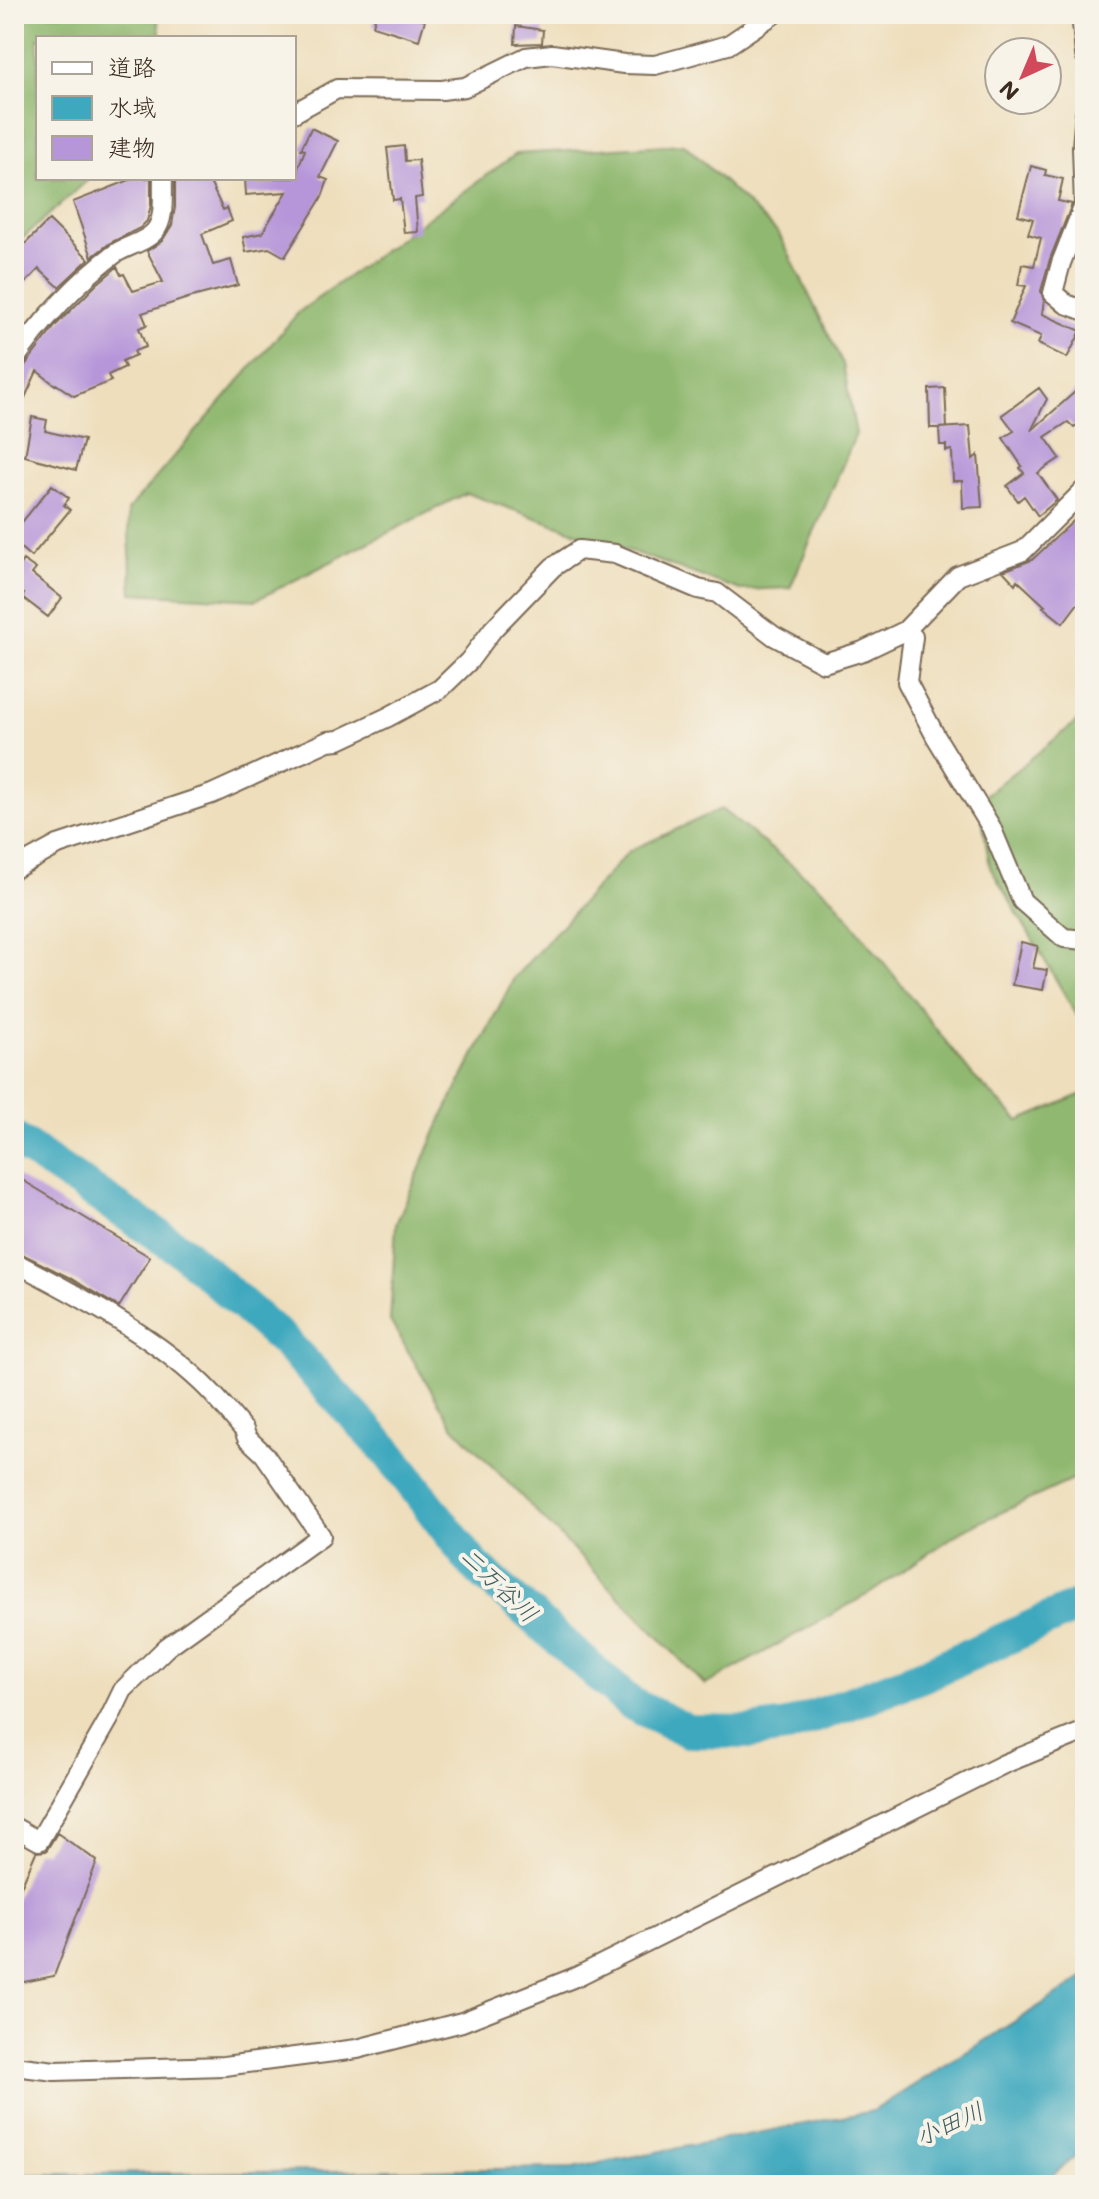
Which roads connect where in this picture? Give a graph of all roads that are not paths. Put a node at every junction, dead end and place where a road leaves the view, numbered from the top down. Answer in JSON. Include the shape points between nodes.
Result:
{"nodes":[{"id":1,"x":774,"y":14,"type":"edge"},
{"id":2,"x":1083,"y":14,"type":"edge"},
{"id":3,"x":1085,"y":55,"type":"edge"},
{"id":4,"x":296,"y":112,"type":"edge"},
{"id":5,"x":1085,"y":113,"type":"edge"},
{"id":6,"x":163,"y":180,"type":"edge"},
{"id":7,"x":1085,"y":311,"type":"edge"},
{"id":8,"x":14,"y":361,"type":"edge"},
{"id":9,"x":1085,"y":489,"type":"edge"},
{"id":10,"x":905,"y":631,"type":"junction"},
{"id":11,"x":14,"y":869,"type":"edge"},
{"id":12,"x":1085,"y":940,"type":"edge"},
{"id":13,"x":14,"y":1262,"type":"edge"},
{"id":14,"x":1085,"y":1731,"type":"edge"},
{"id":15,"x":14,"y":1827,"type":"edge"},
{"id":16,"x":14,"y":2066,"type":"edge"}],
"edges":[{"from":1,"to":4,"type":"street","via":[[728,45],[655,65],[552,54],[526,57],[465,87],[337,89]]},
{"from":2,"to":3,"type":"street"},
{"from":5,"to":7,"type":"street","via":[[1084,205],[1053,293]]},
{"from":6,"to":8,"type":"street","via":[[155,232],[93,273]]},
{"from":9,"to":10,"type":"street","via":[[1023,551],[958,576]]},
{"from":10,"to":11,"type":"street","via":[[824,663],[774,636],[717,593],[615,554],[579,550],[553,567],[440,689],[339,740],[212,794],[58,845]]},
{"from":10,"to":12,"type":"street","via":[[913,637],[907,682],[991,827],[1022,901],[1064,938]]},
{"from":13,"to":15,"type":"street","via":[[121,1322],[202,1383],[264,1454],[321,1536],[167,1647],[123,1690],[39,1841]]},
{"from":14,"to":16,"type":"street","via":[[1004,1764],[578,1976],[462,2022],[357,2049],[224,2066],[55,2071]]}]}
